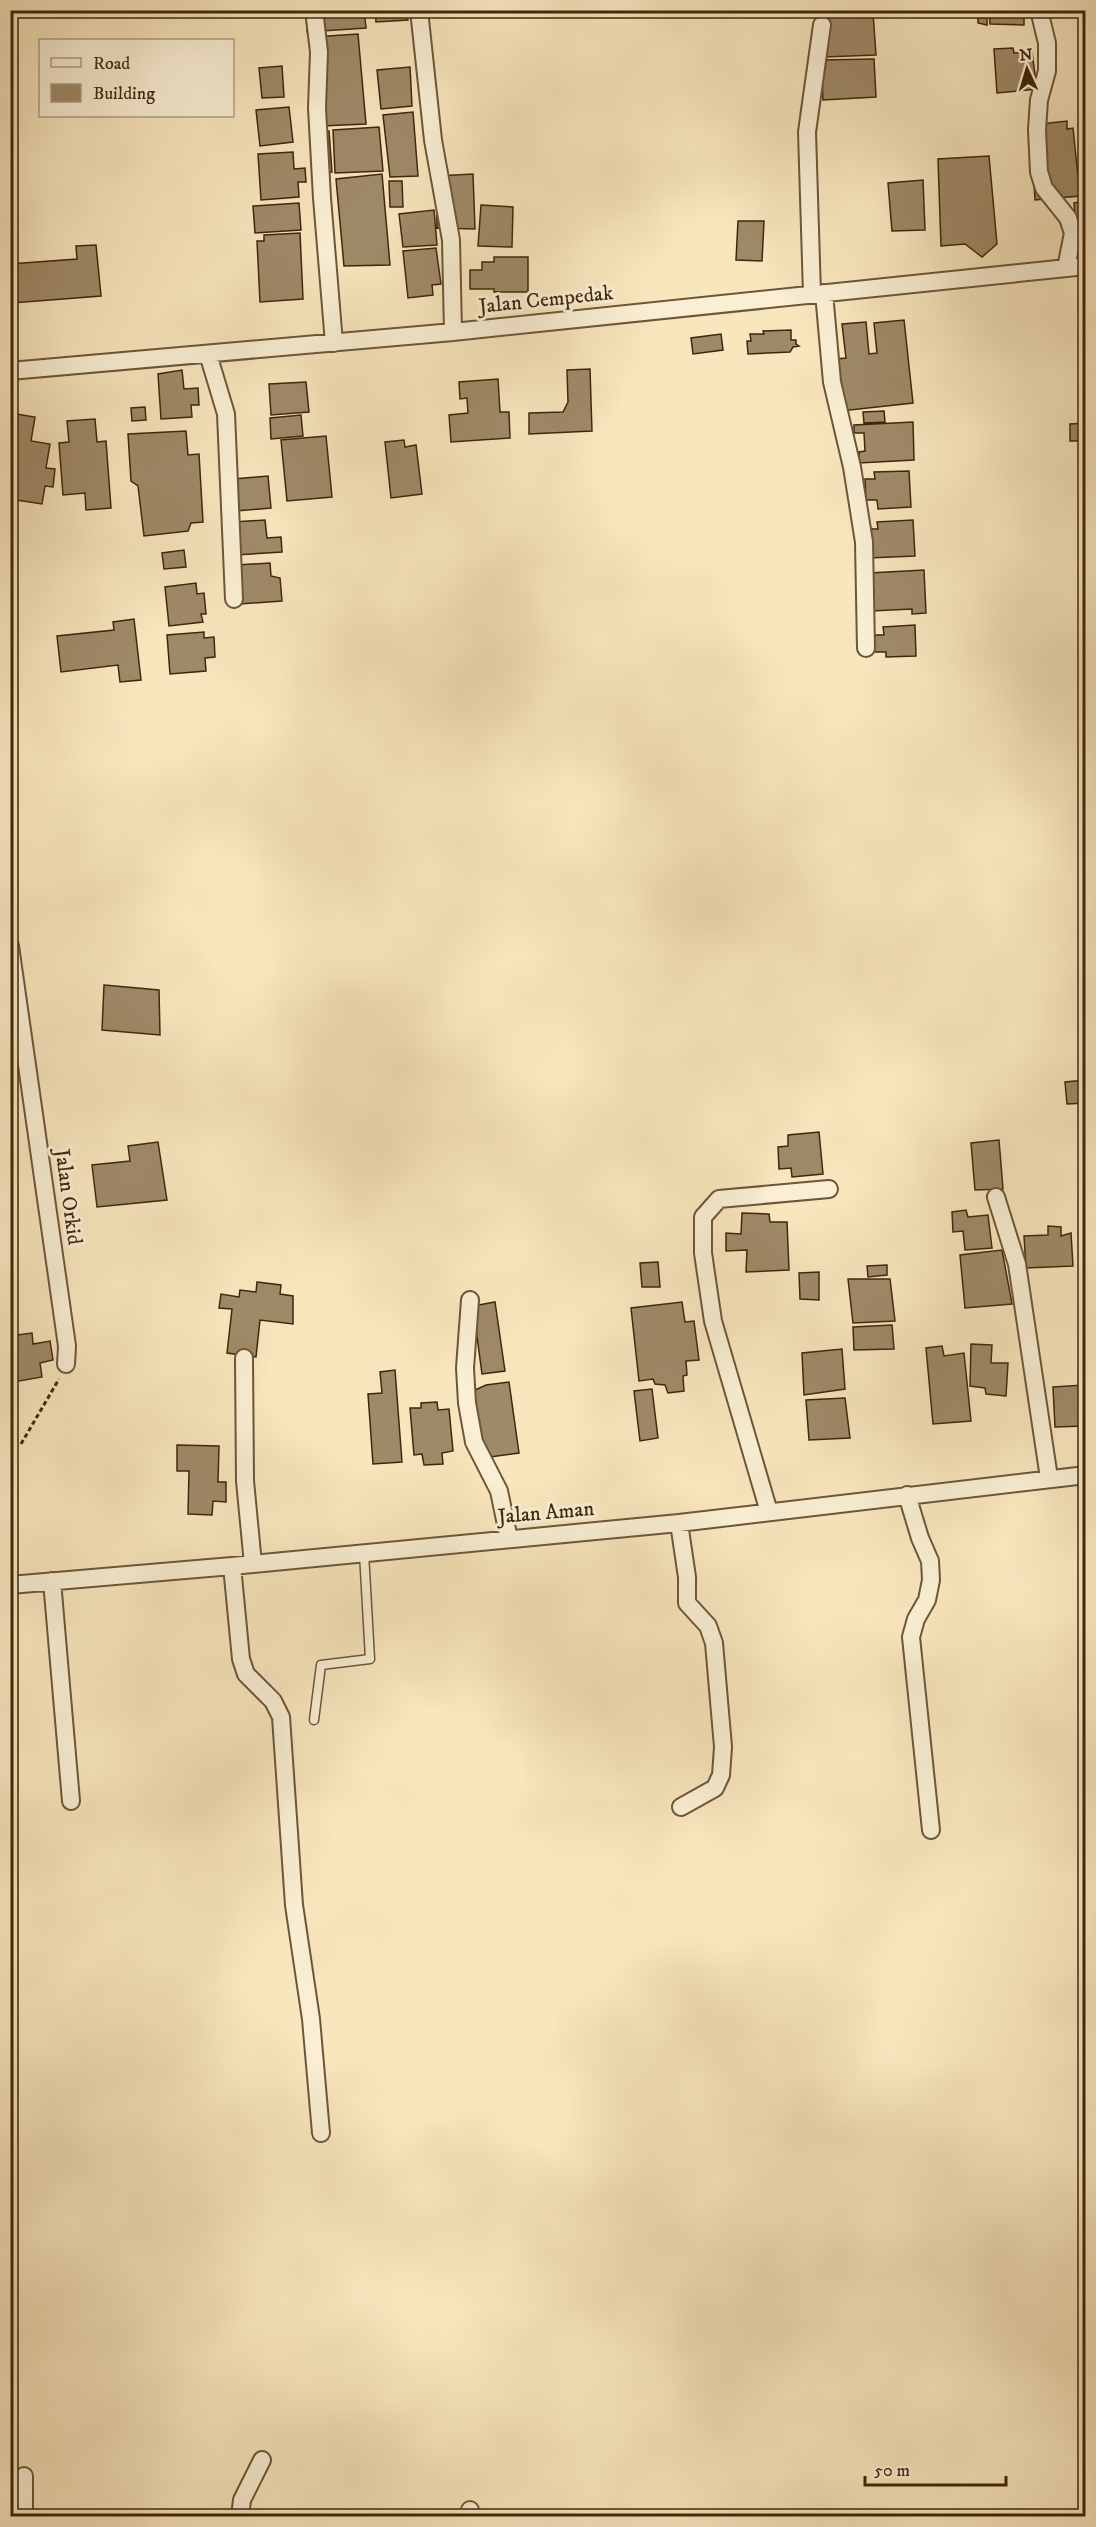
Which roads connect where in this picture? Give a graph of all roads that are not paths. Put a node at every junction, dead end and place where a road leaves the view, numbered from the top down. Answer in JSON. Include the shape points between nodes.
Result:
{"nodes":[{"id":1,"x":314,"y":10,"type":"edge"},
{"id":2,"x":419,"y":10,"type":"edge"},
{"id":3,"x":1039,"y":10,"type":"edge"},
{"id":4,"x":822,"y":25,"type":"dead end"},
{"id":5,"x":1086,"y":266,"type":"edge"},
{"id":6,"x":1066,"y":268,"type":"junction"},
{"id":7,"x":818,"y":293,"type":"junction"},
{"id":8,"x":453,"y":332,"type":"junction"},
{"id":9,"x":334,"y":343,"type":"junction"},
{"id":10,"x":208,"y":354,"type":"junction"},
{"id":11,"x":10,"y":371,"type":"edge"},
{"id":12,"x":234,"y":599,"type":"dead end"},
{"id":13,"x":866,"y":648,"type":"dead end"},
{"id":14,"x":10,"y":946,"type":"edge"},
{"id":15,"x":12,"y":971,"type":"edge"},
{"id":16,"x":829,"y":1189,"type":"dead end"},
{"id":17,"x":996,"y":1197,"type":"dead end"},
{"id":18,"x":470,"y":1300,"type":"dead end"},
{"id":19,"x":244,"y":1358,"type":"dead end"},
{"id":20,"x":66,"y":1364,"type":"road end"},
{"id":21,"x":1086,"y":1475,"type":"edge"},
{"id":22,"x":1049,"y":1478,"type":"junction"},
{"id":23,"x":907,"y":1495,"type":"junction"},
{"id":24,"x":769,"y":1512,"type":"junction"},
{"id":25,"x":679,"y":1523,"type":"junction"},
{"id":26,"x":509,"y":1539,"type":"junction"},
{"id":27,"x":364,"y":1553,"type":"junction"},
{"id":28,"x":253,"y":1564,"type":"junction"},
{"id":29,"x":232,"y":1566,"type":"junction"},
{"id":30,"x":52,"y":1581,"type":"junction"},
{"id":31,"x":10,"y":1585,"type":"edge"},
{"id":32,"x":314,"y":1720,"type":"dead end"},
{"id":33,"x":71,"y":1801,"type":"dead end"},
{"id":34,"x":681,"y":1807,"type":"dead end"},
{"id":35,"x":931,"y":1830,"type":"dead end"},
{"id":36,"x":321,"y":2133,"type":"dead end"},
{"id":37,"x":262,"y":2460,"type":"dead end"},
{"id":38,"x":24,"y":2476,"type":"dead end"},
{"id":39,"x":24,"y":2517,"type":"edge"},
{"id":40,"x":240,"y":2517,"type":"edge"}],
"edges":[{"from":1,"to":9,"type":"street","via":[[319,52],[317,108],[322,198]]},
{"from":2,"to":8,"type":"street","via":[[433,140],[451,240]]},
{"from":3,"to":6,"type":"street","via":[[1047,43],[1047,70],[1036,130],[1039,172],[1044,188],[1068,218],[1073,233]]},
{"from":4,"to":7,"type":"street","via":[[807,132]]},
{"from":5,"to":6,"type":"street","name":"Jalan Cempedak"},
{"from":6,"to":7,"type":"street","name":"Jalan Cempedak"},
{"from":7,"to":8,"type":"street","name":"Jalan Cempedak"},
{"from":7,"to":13,"type":"street","via":[[864,542]]},
{"from":8,"to":9,"type":"street","name":"Jalan Cempedak"},
{"from":9,"to":10,"type":"street","name":"Jalan Cempedak"},
{"from":10,"to":11,"type":"street","name":"Jalan Cempedak"},
{"from":10,"to":12,"type":"street","via":[[226,414]]},
{"from":14,"to":15,"type":"street","name":"Jalan Orkid"},
{"from":15,"to":20,"type":"street","name":"Jalan Orkid","via":[[67,1346]]},
{"from":16,"to":24,"type":"street","via":[[719,1199],[703,1217],[713,1320]]},
{"from":17,"to":22,"type":"street","via":[[1017,1264]]},
{"from":18,"to":26,"type":"street","via":[[465,1368],[467,1403],[474,1442],[499,1491]]},
{"from":19,"to":28,"type":"street","via":[[245,1481]]},
{"from":21,"to":22,"type":"street","name":"Jalan Aman"},
{"from":22,"to":23,"type":"street","name":"Jalan Aman"},
{"from":23,"to":24,"type":"street","name":"Jalan Aman"},
{"from":23,"to":35,"type":"street","via":[[930,1561],[927,1600],[911,1637]]},
{"from":24,"to":25,"type":"street","name":"Jalan Aman"},
{"from":25,"to":26,"type":"street","name":"Jalan Aman"},
{"from":25,"to":34,"type":"street","via":[[687,1603],[708,1626],[714,1643],[723,1747],[716,1788]]},
{"from":26,"to":27,"type":"street","name":"Jalan Aman"},
{"from":27,"to":28,"type":"street","name":"Jalan Aman"},
{"from":27,"to":32,"type":"lane","via":[[370,1659],[321,1665]]},
{"from":28,"to":29,"type":"street","name":"Jalan Aman"},
{"from":29,"to":30,"type":"street","name":"Jalan Aman"},
{"from":29,"to":36,"type":"street","via":[[241,1659],[246,1674],[273,1701],[281,1717],[294,1905],[311,2019]]},
{"from":30,"to":31,"type":"street","name":"Jalan Aman"},
{"from":30,"to":33,"type":"street"},
{"from":37,"to":40,"type":"street","via":[[242,2500]]},
{"from":38,"to":39,"type":"street"}]}
